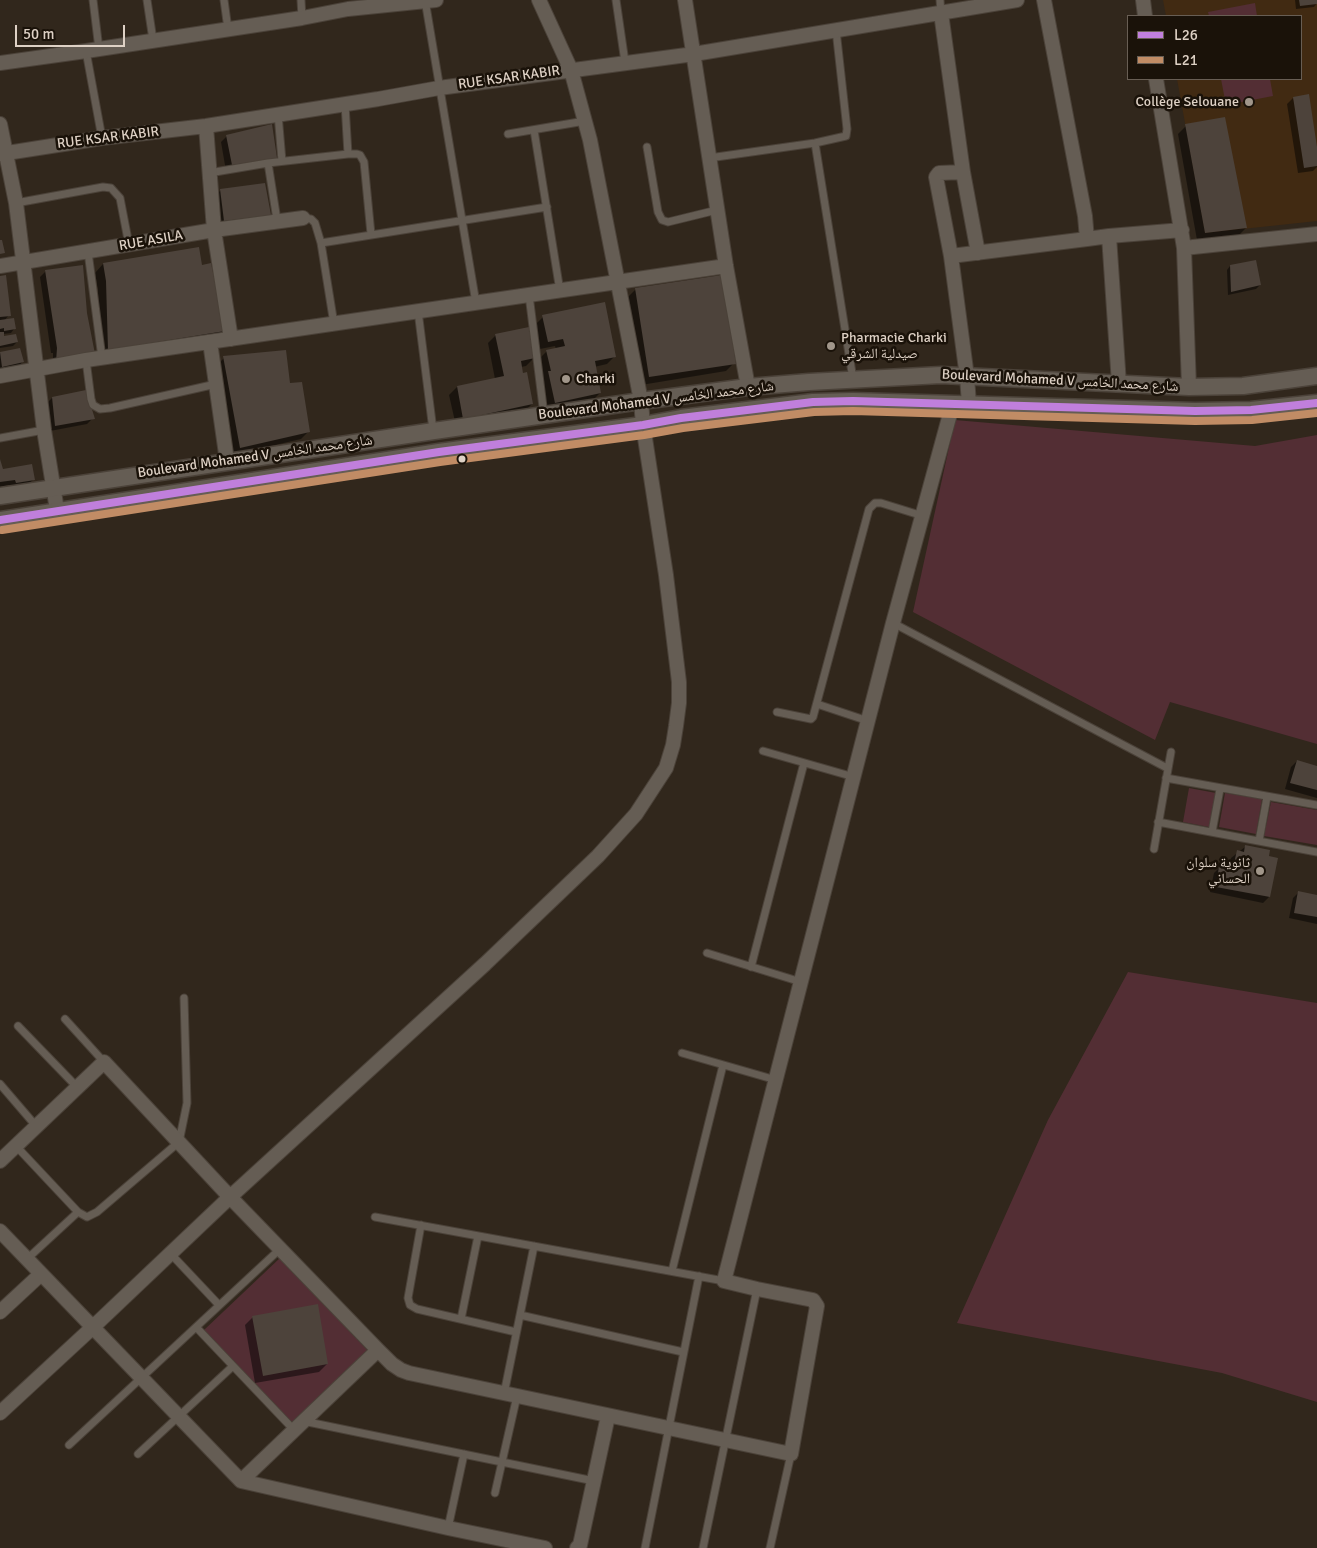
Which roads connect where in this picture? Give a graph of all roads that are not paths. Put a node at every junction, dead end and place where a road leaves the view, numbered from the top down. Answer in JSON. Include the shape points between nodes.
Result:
{"nodes":[{"id":1,"x":93,"y":0,"type":"edge"},
{"id":2,"x":147,"y":0,"type":"edge"},
{"id":3,"x":224,"y":0,"type":"edge"},
{"id":4,"x":301,"y":0,"type":"edge"},
{"id":5,"x":539,"y":0,"type":"edge"},
{"id":6,"x":616,"y":0,"type":"edge"},
{"id":7,"x":685,"y":0,"type":"edge"},
{"id":8,"x":1017,"y":0,"type":"edge"},
{"id":9,"x":1044,"y":0,"type":"edge"},
{"id":10,"x":1143,"y":0,"type":"edge"},
{"id":11,"x":429,"y":1,"type":"edge"},
{"id":12,"x":347,"y":4,"type":"edge"},
{"id":13,"x":940,"y":7,"type":"edge"},
{"id":14,"x":1145,"y":15,"type":"edge"},
{"id":15,"x":302,"y":18,"type":"junction"},
{"id":16,"x":228,"y":29,"type":"junction"},
{"id":17,"x":836,"y":30,"type":"junction"},
{"id":18,"x":153,"y":40,"type":"junction"},
{"id":19,"x":93,"y":50,"type":"junction"},
{"id":20,"x":694,"y":54,"type":"junction"},
{"id":21,"x":625,"y":62,"type":"junction"},
{"id":22,"x":0,"y":63,"type":"edge"},
{"id":23,"x":571,"y":70,"type":"junction"},
{"id":24,"x":1156,"y":80,"type":"edge"},
{"id":25,"x":439,"y":88,"type":"junction"},
{"id":26,"x":345,"y":104,"type":"junction"},
{"id":27,"x":278,"y":114,"type":"junction"},
{"id":28,"x":585,"y":121,"type":"junction"},
{"id":29,"x":0,"y":124,"type":"edge"},
{"id":30,"x":206,"y":126,"type":"junction"},
{"id":31,"x":534,"y":130,"type":"junction"},
{"id":32,"x":508,"y":134,"type":"dead end"},
{"id":33,"x":102,"y":138,"type":"junction"},
{"id":34,"x":815,"y":143,"type":"junction"},
{"id":35,"x":647,"y":147,"type":"dead end"},
{"id":36,"x":3,"y":153,"type":"edge"},
{"id":37,"x":348,"y":154,"type":"junction"},
{"id":38,"x":710,"y":158,"type":"junction"},
{"id":39,"x":282,"y":162,"type":"junction"},
{"id":40,"x":268,"y":163,"type":"junction"},
{"id":41,"x":209,"y":172,"type":"junction"},
{"id":42,"x":964,"y":172,"type":"junction"},
{"id":43,"x":16,"y":203,"type":"junction"},
{"id":44,"x":547,"y":207,"type":"junction"},
{"id":45,"x":717,"y":210,"type":"junction"},
{"id":46,"x":303,"y":218,"type":"joint"},
{"id":47,"x":277,"y":220,"type":"junction"},
{"id":48,"x":462,"y":220,"type":"junction"},
{"id":49,"x":214,"y":230,"type":"junction"},
{"id":50,"x":1182,"y":230,"type":"junction"},
{"id":51,"x":371,"y":234,"type":"junction"},
{"id":52,"x":1317,"y":234,"type":"edge"},
{"id":53,"x":1109,"y":236,"type":"junction"},
{"id":54,"x":1087,"y":239,"type":"junction"},
{"id":55,"x":321,"y":243,"type":"junction"},
{"id":56,"x":129,"y":245,"type":"junction"},
{"id":57,"x":1184,"y":248,"type":"junction"},
{"id":58,"x":88,"y":252,"type":"junction"},
{"id":59,"x":978,"y":253,"type":"junction"},
{"id":60,"x":951,"y":256,"type":"junction"},
{"id":61,"x":23,"y":262,"type":"junction"},
{"id":62,"x":0,"y":266,"type":"edge"},
{"id":63,"x":726,"y":266,"type":"junction"},
{"id":64,"x":617,"y":282,"type":"junction"},
{"id":65,"x":560,"y":291,"type":"junction"},
{"id":66,"x":529,"y":295,"type":"junction"},
{"id":67,"x":476,"y":303,"type":"junction"},
{"id":68,"x":418,"y":312,"type":"junction"},
{"id":69,"x":334,"y":324,"type":"junction"},
{"id":70,"x":231,"y":339,"type":"junction"},
{"id":71,"x":210,"y":342,"type":"junction"},
{"id":72,"x":102,"y":358,"type":"junction"},
{"id":73,"x":86,"y":360,"type":"junction"},
{"id":74,"x":37,"y":370,"type":"junction"},
{"id":75,"x":0,"y":376,"type":"edge"},
{"id":76,"x":1317,"y":376,"type":"edge"},
{"id":77,"x":967,"y":377,"type":"junction"},
{"id":78,"x":853,"y":380,"type":"junction"},
{"id":79,"x":216,"y":384,"type":"junction"},
{"id":80,"x":1119,"y":384,"type":"junction"},
{"id":81,"x":748,"y":387,"type":"junction"},
{"id":82,"x":1189,"y":387,"type":"junction"},
{"id":83,"x":641,"y":401,"type":"junction"},
{"id":84,"x":961,"y":403,"type":"junction"},
{"id":85,"x":1317,"y":403,"type":"edge"},
{"id":86,"x":544,"y":415,"type":"junction"},
{"id":87,"x":643,"y":425,"type":"junction"},
{"id":88,"x":44,"y":430,"type":"junction"},
{"id":89,"x":434,"y":431,"type":"junction"},
{"id":90,"x":0,"y":438,"type":"edge"},
{"id":91,"x":227,"y":461,"type":"junction"},
{"id":92,"x":54,"y":487,"type":"junction"},
{"id":93,"x":0,"y":496,"type":"edge"},
{"id":94,"x":58,"y":510,"type":"junction"},
{"id":95,"x":922,"y":516,"type":"junction"},
{"id":96,"x":0,"y":520,"type":"edge"},
{"id":97,"x":893,"y":622,"type":"junction"},
{"id":98,"x":817,"y":704,"type":"junction"},
{"id":99,"x":777,"y":712,"type":"dead end"},
{"id":100,"x":868,"y":721,"type":"junction"},
{"id":101,"x":763,"y":752,"type":"dead end"},
{"id":102,"x":1171,"y":752,"type":"dead end"},
{"id":103,"x":804,"y":763,"type":"junction"},
{"id":104,"x":1167,"y":768,"type":"junction"},
{"id":105,"x":854,"y":777,"type":"junction"},
{"id":106,"x":1166,"y":778,"type":"junction"},
{"id":107,"x":1220,"y":788,"type":"junction"},
{"id":108,"x":1267,"y":796,"type":"junction"},
{"id":109,"x":1317,"y":806,"type":"edge"},
{"id":110,"x":1158,"y":822,"type":"junction"},
{"id":111,"x":1212,"y":832,"type":"junction"},
{"id":112,"x":1259,"y":840,"type":"junction"},
{"id":113,"x":1154,"y":848,"type":"dead end"},
{"id":114,"x":1317,"y":852,"type":"edge"},
{"id":115,"x":708,"y":953,"type":"dead end"},
{"id":116,"x":751,"y":967,"type":"junction"},
{"id":117,"x":801,"y":982,"type":"junction"},
{"id":118,"x":184,"y":998,"type":"dead end"},
{"id":119,"x":64,"y":1019,"type":"dead end"},
{"id":120,"x":18,"y":1026,"type":"dead end"},
{"id":121,"x":682,"y":1054,"type":"dead end"},
{"id":122,"x":104,"y":1062,"type":"junction"},
{"id":123,"x":723,"y":1065,"type":"junction"},
{"id":124,"x":776,"y":1080,"type":"junction"},
{"id":125,"x":0,"y":1084,"type":"edge"},
{"id":126,"x":77,"y":1087,"type":"junction"},
{"id":127,"x":36,"y":1126,"type":"junction"},
{"id":128,"x":179,"y":1142,"type":"junction"},
{"id":129,"x":16,"y":1146,"type":"junction"},
{"id":130,"x":0,"y":1161,"type":"edge"},
{"id":131,"x":230,"y":1196,"type":"junction"},
{"id":132,"x":78,"y":1212,"type":"junction"},
{"id":133,"x":375,"y":1217,"type":"dead end"},
{"id":134,"x":420,"y":1225,"type":"junction"},
{"id":135,"x":0,"y":1231,"type":"edge"},
{"id":136,"x":478,"y":1236,"type":"junction"},
{"id":137,"x":534,"y":1246,"type":"junction"},
{"id":138,"x":280,"y":1248,"type":"junction"},
{"id":139,"x":170,"y":1254,"type":"junction"},
{"id":140,"x":27,"y":1259,"type":"junction"},
{"id":141,"x":672,"y":1271,"type":"junction"},
{"id":142,"x":41,"y":1274,"type":"junction"},
{"id":143,"x":699,"y":1276,"type":"junction"},
{"id":144,"x":724,"y":1281,"type":"junction"},
{"id":145,"x":757,"y":1289,"type":"junction"},
{"id":146,"x":219,"y":1305,"type":"junction"},
{"id":147,"x":0,"y":1312,"type":"edge"},
{"id":148,"x":520,"y":1315,"type":"junction"},
{"id":149,"x":461,"y":1319,"type":"junction"},
{"id":150,"x":93,"y":1327,"type":"junction"},
{"id":151,"x":196,"y":1327,"type":"junction"},
{"id":152,"x":516,"y":1332,"type":"junction"},
{"id":153,"x":378,"y":1350,"type":"junction"},
{"id":154,"x":683,"y":1352,"type":"junction"},
{"id":155,"x":233,"y":1366,"type":"junction"},
{"id":156,"x":141,"y":1378,"type":"junction"},
{"id":157,"x":510,"y":1395,"type":"junction"},
{"id":158,"x":0,"y":1413,"type":"edge"},
{"id":159,"x":178,"y":1416,"type":"junction"},
{"id":160,"x":608,"y":1416,"type":"junction"},
{"id":161,"x":298,"y":1426,"type":"junction"},
{"id":162,"x":668,"y":1428,"type":"junction"},
{"id":163,"x":725,"y":1440,"type":"junction"},
{"id":164,"x":69,"y":1445,"type":"dead end"},
{"id":165,"x":138,"y":1454,"type":"dead end"},
{"id":166,"x":464,"y":1454,"type":"junction"},
{"id":167,"x":790,"y":1454,"type":"junction"},
{"id":168,"x":502,"y":1462,"type":"junction"},
{"id":169,"x":241,"y":1481,"type":"junction"},
{"id":170,"x":594,"y":1481,"type":"junction"},
{"id":171,"x":495,"y":1493,"type":"dead end"},
{"id":172,"x":448,"y":1528,"type":"junction"},
{"id":173,"x":544,"y":1548,"type":"edge"},
{"id":174,"x":577,"y":1548,"type":"edge"},
{"id":175,"x":645,"y":1548,"type":"edge"},
{"id":176,"x":703,"y":1548,"type":"edge"},
{"id":177,"x":770,"y":1548,"type":"edge"}],
"edges":[{"from":1,"to":19,"type":"lane"},
{"from":2,"to":18,"type":"lane"},
{"from":3,"to":16,"type":"lane"},
{"from":4,"to":15,"type":"lane"},
{"from":5,"to":23,"type":"street"},
{"from":6,"to":21,"type":"lane"},
{"from":7,"to":20,"type":"street"},
{"from":8,"to":13,"type":"street","name":"RUE KSAR KABIR"},
{"from":9,"to":54,"type":"street"},
{"from":10,"to":14,"type":"street"},
{"from":11,"to":12,"type":"street"},
{"from":11,"to":25,"type":"lane"},
{"from":12,"to":15,"type":"street"},
{"from":13,"to":17,"type":"street","name":"RUE KSAR KABIR"},
{"from":13,"to":42,"type":"street"},
{"from":15,"to":16,"type":"street"},
{"from":16,"to":18,"type":"street"},
{"from":17,"to":20,"type":"street","name":"RUE KSAR KABIR"},
{"from":17,"to":34,"type":"lane","via":[[848,132],[842,138]]},
{"from":18,"to":19,"type":"street"},
{"from":19,"to":22,"type":"street"},
{"from":19,"to":33,"type":"lane"},
{"from":20,"to":21,"type":"street","name":"RUE KSAR KABIR"},
{"from":20,"to":38,"type":"street"},
{"from":21,"to":23,"type":"street","name":"RUE KSAR KABIR"},
{"from":23,"to":25,"type":"street","name":"RUE KSAR KABIR"},
{"from":23,"to":28,"type":"street"},
{"from":24,"to":50,"type":"street"},
{"from":25,"to":26,"type":"street","name":"RUE KSAR KABIR"},
{"from":25,"to":48,"type":"lane"},
{"from":26,"to":27,"type":"street","name":"RUE KSAR KABIR"},
{"from":26,"to":37,"type":"lane"},
{"from":27,"to":30,"type":"street","name":"RUE KSAR KABIR"},
{"from":27,"to":39,"type":"lane"},
{"from":28,"to":31,"type":"lane"},
{"from":28,"to":64,"type":"street"},
{"from":29,"to":36,"type":"street"},
{"from":30,"to":33,"type":"street","name":"RUE KSAR KABIR"},
{"from":30,"to":41,"type":"street"},
{"from":31,"to":32,"type":"lane"},
{"from":31,"to":44,"type":"lane"},
{"from":33,"to":36,"type":"street","name":"RUE KSAR KABIR"},
{"from":34,"to":38,"type":"lane"},
{"from":34,"to":78,"type":"lane"},
{"from":35,"to":45,"type":"lane","via":[[662,220],[668,222]]},
{"from":36,"to":43,"type":"street"},
{"from":37,"to":39,"type":"lane"},
{"from":37,"to":51,"type":"lane","via":[[360,155],[364,162]]},
{"from":38,"to":45,"type":"street"},
{"from":39,"to":40,"type":"lane"},
{"from":40,"to":41,"type":"lane"},
{"from":40,"to":47,"type":"lane"},
{"from":41,"to":49,"type":"street"},
{"from":42,"to":59,"type":"street"},
{"from":42,"to":60,"type":"street","via":[[939,173],[936,177]]},
{"from":43,"to":56,"type":"lane","via":[[111,188],[120,198]]},
{"from":43,"to":61,"type":"street"},
{"from":44,"to":48,"type":"lane"},
{"from":44,"to":65,"type":"lane"},
{"from":45,"to":63,"type":"street"},
{"from":46,"to":47,"type":"street","name":"RUE ASILA"},
{"from":46,"to":55,"type":"lane","via":[[315,223]]},
{"from":47,"to":49,"type":"street","name":"RUE ASILA"},
{"from":48,"to":51,"type":"lane"},
{"from":48,"to":67,"type":"lane"},
{"from":49,"to":56,"type":"street","name":"RUE ASILA"},
{"from":49,"to":70,"type":"street"},
{"from":50,"to":53,"type":"street"},
{"from":50,"to":57,"type":"street"},
{"from":51,"to":55,"type":"lane"},
{"from":52,"to":57,"type":"street"},
{"from":53,"to":54,"type":"street"},
{"from":53,"to":80,"type":"street"},
{"from":54,"to":59,"type":"street"},
{"from":55,"to":69,"type":"lane"},
{"from":56,"to":58,"type":"street","name":"RUE ASILA"},
{"from":57,"to":82,"type":"street"},
{"from":58,"to":61,"type":"street","name":"RUE ASILA"},
{"from":58,"to":72,"type":"lane"},
{"from":59,"to":60,"type":"street"},
{"from":60,"to":77,"type":"street"},
{"from":61,"to":62,"type":"street","name":"RUE ASILA"},
{"from":61,"to":74,"type":"street"},
{"from":63,"to":64,"type":"street"},
{"from":63,"to":81,"type":"street"},
{"from":64,"to":65,"type":"street"},
{"from":64,"to":83,"type":"street"},
{"from":65,"to":66,"type":"street"},
{"from":66,"to":67,"type":"street"},
{"from":66,"to":86,"type":"lane"},
{"from":67,"to":68,"type":"street"},
{"from":68,"to":69,"type":"street"},
{"from":68,"to":89,"type":"lane"},
{"from":69,"to":70,"type":"street"},
{"from":70,"to":71,"type":"street"},
{"from":71,"to":72,"type":"street"},
{"from":71,"to":79,"type":"street"},
{"from":72,"to":73,"type":"street"},
{"from":73,"to":74,"type":"street"},
{"from":73,"to":79,"type":"lane","via":[[91,399],[93,405],[100,409]]},
{"from":74,"to":75,"type":"street"},
{"from":74,"to":88,"type":"street"},
{"from":76,"to":82,"type":"street","name":"Boulevard Mohamed V شارع محمد الخامس","via":[[1243,386]]},
{"from":77,"to":78,"type":"street","name":"Boulevard Mohamed V شارع محمد الخامس","via":[[941,375]]},
{"from":77,"to":80,"type":"street","name":"Boulevard Mohamed V شارع محمد الخامس"},
{"from":77,"to":84,"type":"street"},
{"from":78,"to":81,"type":"street","name":"Boulevard Mohamed V شارع محمد الخامس"},
{"from":79,"to":91,"type":"street"},
{"from":80,"to":82,"type":"street","name":"Boulevard Mohamed V شارع محمد الخامس"},
{"from":81,"to":83,"type":"street","name":"Boulevard Mohamed V شارع محمد الخامس"},
{"from":83,"to":86,"type":"street","name":"Boulevard Mohamed V شارع محمد الخامس"},
{"from":83,"to":87,"type":"street"},
{"from":84,"to":85,"type":"street","name":"Boulevard Mohamed V شارع محمد الخامس","via":[[1195,411],[1251,410]]},
{"from":84,"to":87,"type":"street","name":"Boulevard Mohamed V شارع محمد الخامس","via":[[813,402]]},
{"from":84,"to":95,"type":"street"},
{"from":86,"to":89,"type":"street","name":"Boulevard Mohamed V شارع محمد الخامس"},
{"from":87,"to":94,"type":"street","name":"Boulevard Mohamed V شارع محمد الخامس"},
{"from":87,"to":131,"type":"street","via":[[679,682],[676,726],[666,768],[636,814],[598,856],[485,964]]},
{"from":88,"to":90,"type":"lane"},
{"from":88,"to":92,"type":"street"},
{"from":89,"to":91,"type":"street","name":"Boulevard Mohamed V شارع محمد الخامس"},
{"from":91,"to":92,"type":"street","name":"Boulevard Mohamed V شارع محمد الخامس"},
{"from":92,"to":93,"type":"street","name":"Boulevard Mohamed V شارع محمد الخامس"},
{"from":92,"to":94,"type":"street"},
{"from":94,"to":96,"type":"street","name":"Boulevard Mohamed V شارع محمد الخامس"},
{"from":95,"to":97,"type":"street"},
{"from":95,"to":98,"type":"lane","via":[[881,503],[875,503],[869,509]]},
{"from":97,"to":100,"type":"street"},
{"from":97,"to":104,"type":"lane"},
{"from":98,"to":99,"type":"lane","via":[[811,719]]},
{"from":98,"to":100,"type":"lane"},
{"from":100,"to":105,"type":"street"},
{"from":101,"to":103,"type":"lane"},
{"from":102,"to":104,"type":"lane"},
{"from":103,"to":105,"type":"lane"},
{"from":103,"to":116,"type":"lane"},
{"from":104,"to":106,"type":"lane"},
{"from":105,"to":117,"type":"street"},
{"from":106,"to":107,"type":"lane"},
{"from":106,"to":110,"type":"lane"},
{"from":107,"to":108,"type":"lane"},
{"from":107,"to":111,"type":"lane"},
{"from":108,"to":109,"type":"lane"},
{"from":108,"to":112,"type":"lane"},
{"from":110,"to":111,"type":"lane"},
{"from":110,"to":113,"type":"lane"},
{"from":111,"to":112,"type":"lane"},
{"from":112,"to":114,"type":"lane"},
{"from":115,"to":116,"type":"lane"},
{"from":116,"to":117,"type":"lane"},
{"from":117,"to":124,"type":"street"},
{"from":118,"to":128,"type":"lane","via":[[186,1103]]},
{"from":119,"to":122,"type":"lane"},
{"from":120,"to":126,"type":"lane"},
{"from":121,"to":123,"type":"lane"},
{"from":122,"to":126,"type":"street"},
{"from":122,"to":128,"type":"street"},
{"from":123,"to":124,"type":"lane"},
{"from":123,"to":141,"type":"lane"},
{"from":124,"to":144,"type":"street"},
{"from":125,"to":127,"type":"lane"},
{"from":126,"to":127,"type":"street"},
{"from":127,"to":129,"type":"street"},
{"from":128,"to":131,"type":"street"},
{"from":128,"to":132,"type":"lane","via":[[91,1216]]},
{"from":129,"to":130,"type":"street"},
{"from":129,"to":132,"type":"lane"},
{"from":131,"to":138,"type":"street"},
{"from":131,"to":139,"type":"street"},
{"from":132,"to":140,"type":"lane"},
{"from":133,"to":134,"type":"lane"},
{"from":134,"to":136,"type":"lane"},
{"from":134,"to":149,"type":"lane","via":[[408,1301],[417,1309]]},
{"from":135,"to":140,"type":"street"},
{"from":136,"to":137,"type":"lane"},
{"from":136,"to":149,"type":"lane"},
{"from":137,"to":141,"type":"lane"},
{"from":137,"to":148,"type":"lane"},
{"from":138,"to":146,"type":"lane"},
{"from":138,"to":153,"type":"street"},
{"from":139,"to":146,"type":"lane"},
{"from":139,"to":150,"type":"street"},
{"from":140,"to":142,"type":"street"},
{"from":141,"to":143,"type":"lane"},
{"from":142,"to":147,"type":"street"},
{"from":142,"to":150,"type":"street"},
{"from":143,"to":144,"type":"lane"},
{"from":143,"to":154,"type":"lane"},
{"from":144,"to":145,"type":"street"},
{"from":145,"to":163,"type":"lane"},
{"from":145,"to":167,"type":"street","via":[[813,1300],[817,1306]]},
{"from":146,"to":151,"type":"lane"},
{"from":148,"to":152,"type":"lane"},
{"from":148,"to":154,"type":"lane"},
{"from":149,"to":152,"type":"lane"},
{"from":150,"to":156,"type":"street"},
{"from":150,"to":158,"type":"street"},
{"from":151,"to":155,"type":"lane"},
{"from":151,"to":156,"type":"lane"},
{"from":152,"to":157,"type":"lane"},
{"from":153,"to":157,"type":"street","via":[[409,1374]]},
{"from":153,"to":161,"type":"street"},
{"from":154,"to":162,"type":"lane"},
{"from":155,"to":159,"type":"lane"},
{"from":155,"to":161,"type":"lane"},
{"from":156,"to":159,"type":"street"},
{"from":156,"to":164,"type":"lane"},
{"from":157,"to":160,"type":"street"},
{"from":157,"to":168,"type":"lane"},
{"from":159,"to":165,"type":"lane"},
{"from":159,"to":169,"type":"street"},
{"from":160,"to":162,"type":"street"},
{"from":160,"to":170,"type":"street"},
{"from":161,"to":166,"type":"lane"},
{"from":161,"to":169,"type":"street"},
{"from":162,"to":163,"type":"street"},
{"from":162,"to":175,"type":"lane"},
{"from":163,"to":167,"type":"street"},
{"from":163,"to":176,"type":"lane"},
{"from":166,"to":168,"type":"lane"},
{"from":166,"to":172,"type":"lane"},
{"from":167,"to":177,"type":"lane"},
{"from":168,"to":170,"type":"lane"},
{"from":168,"to":171,"type":"lane"},
{"from":169,"to":172,"type":"street"},
{"from":170,"to":174,"type":"street"},
{"from":172,"to":173,"type":"street"}]}
